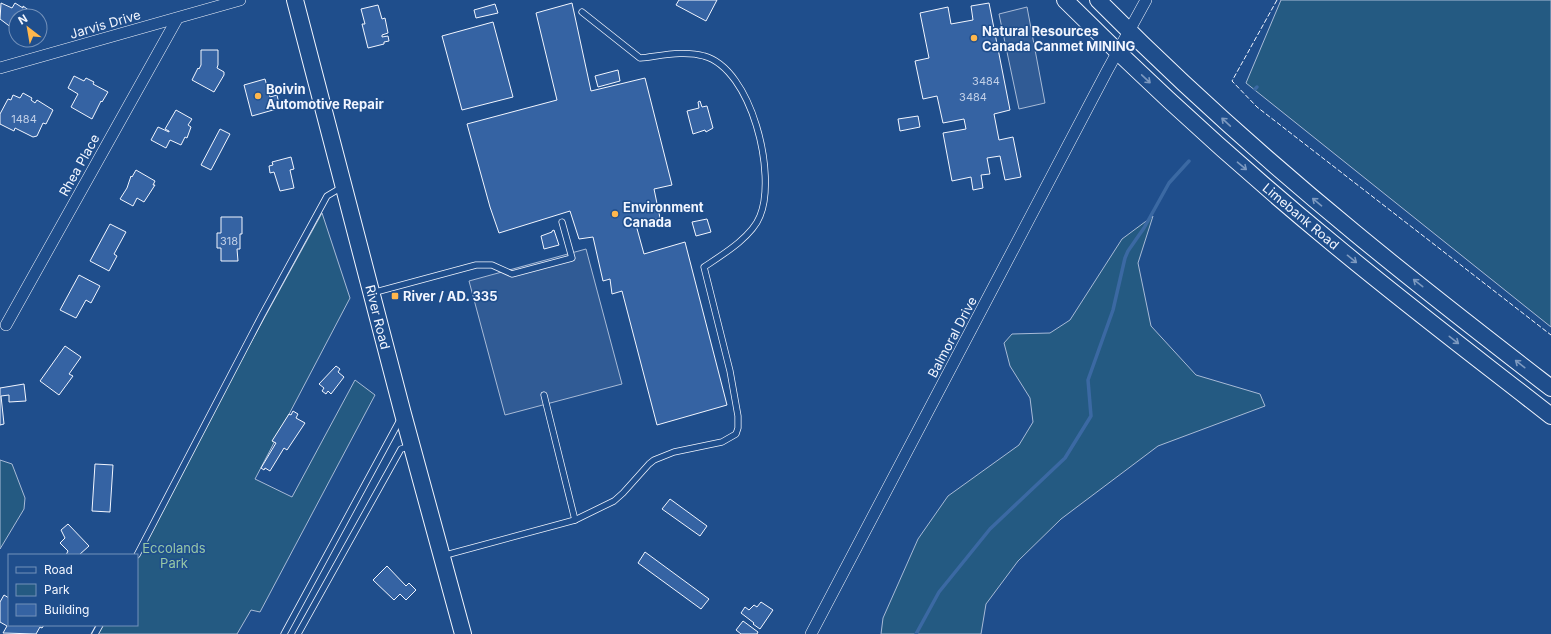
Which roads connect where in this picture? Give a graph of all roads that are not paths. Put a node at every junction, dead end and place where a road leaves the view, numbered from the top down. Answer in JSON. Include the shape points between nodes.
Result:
{"nodes":[{"id":1,"x":240,"y":0,"type":"edge"},
{"id":2,"x":295,"y":0,"type":"edge"},
{"id":3,"x":1065,"y":0,"type":"edge"},
{"id":4,"x":1098,"y":0,"type":"edge"},
{"id":5,"x":1146,"y":0,"type":"edge"},
{"id":6,"x":582,"y":12,"type":"dead end"},
{"id":7,"x":177,"y":19,"type":"junction"},
{"id":8,"x":1128,"y":31,"type":"junction"},
{"id":9,"x":1117,"y":52,"type":"junction"},
{"id":10,"x":0,"y":68,"type":"edge"},
{"id":11,"x":344,"y":186,"type":"junction"},
{"id":12,"x":562,"y":222,"type":"dead end"},
{"id":13,"x":372,"y":293,"type":"junction"},
{"id":14,"x":6,"y":326,"type":"dead end"},
{"id":15,"x":1551,"y":388,"type":"edge"},
{"id":16,"x":544,"y":395,"type":"dead end"},
{"id":17,"x":403,"y":414,"type":"junction"},
{"id":18,"x":1551,"y":416,"type":"edge"},
{"id":19,"x":412,"y":446,"type":"junction"},
{"id":20,"x":575,"y":520,"type":"junction"},
{"id":21,"x":137,"y":554,"type":"edge"},
{"id":22,"x":442,"y":556,"type":"junction"},
{"id":23,"x":284,"y":634,"type":"edge"},
{"id":24,"x":298,"y":634,"type":"edge"},
{"id":25,"x":463,"y":634,"type":"edge"},
{"id":26,"x":812,"y":634,"type":"edge"}],
"edges":[{"from":1,"to":7,"type":"street","name":"Jarvis Drive"},
{"from":2,"to":11,"type":"main road","name":"River Road"},
{"from":3,"to":9,"type":"main road","name":"Limebank Road"},
{"from":4,"to":8,"type":"main road","name":"Limebank Road"},
{"from":5,"to":8,"type":"street","name":"Balmoral Drive"},
{"from":6,"to":20,"type":"lane","via":[[640,58],[687,54],[703,56],[728,71],[742,91],[751,112],[762,148],[766,174],[765,197],[760,217],[752,229],[704,267],[730,371],[738,416],[736,434],[722,442],[674,452],[654,460],[614,501]]},
{"from":7,"to":10,"type":"street","name":"Jarvis Drive"},
{"from":7,"to":14,"type":"street","name":"Rhea Place"},
{"from":8,"to":9,"type":"street","name":"Balmoral Drive"},
{"from":15,"to":8,"type":"main road","name":"Limebank Road","one_way":true,"via":[[1317,202],[1232,128]]},
{"from":9,"to":18,"type":"main road","name":"Limebank Road","one_way":true,"via":[[1231,157],[1331,242]]},
{"from":9,"to":26,"type":"street","name":"Balmoral Drive"},
{"from":11,"to":13,"type":"main road","name":"River Road"},
{"from":11,"to":21,"type":"lane","via":[[328,196],[262,315]]},
{"from":12,"to":13,"type":"lane","via":[[572,258],[512,274],[492,265],[476,265]]},
{"from":13,"to":17,"type":"main road","name":"River Road"},
{"from":16,"to":20,"type":"lane"},
{"from":17,"to":19,"type":"main road","name":"River Road"},
{"from":17,"to":23,"type":"lane"},
{"from":19,"to":22,"type":"main road","name":"River Road"},
{"from":19,"to":24,"type":"lane","via":[[401,449]]},
{"from":20,"to":22,"type":"lane"},
{"from":22,"to":25,"type":"main road","name":"River Road"}]}
